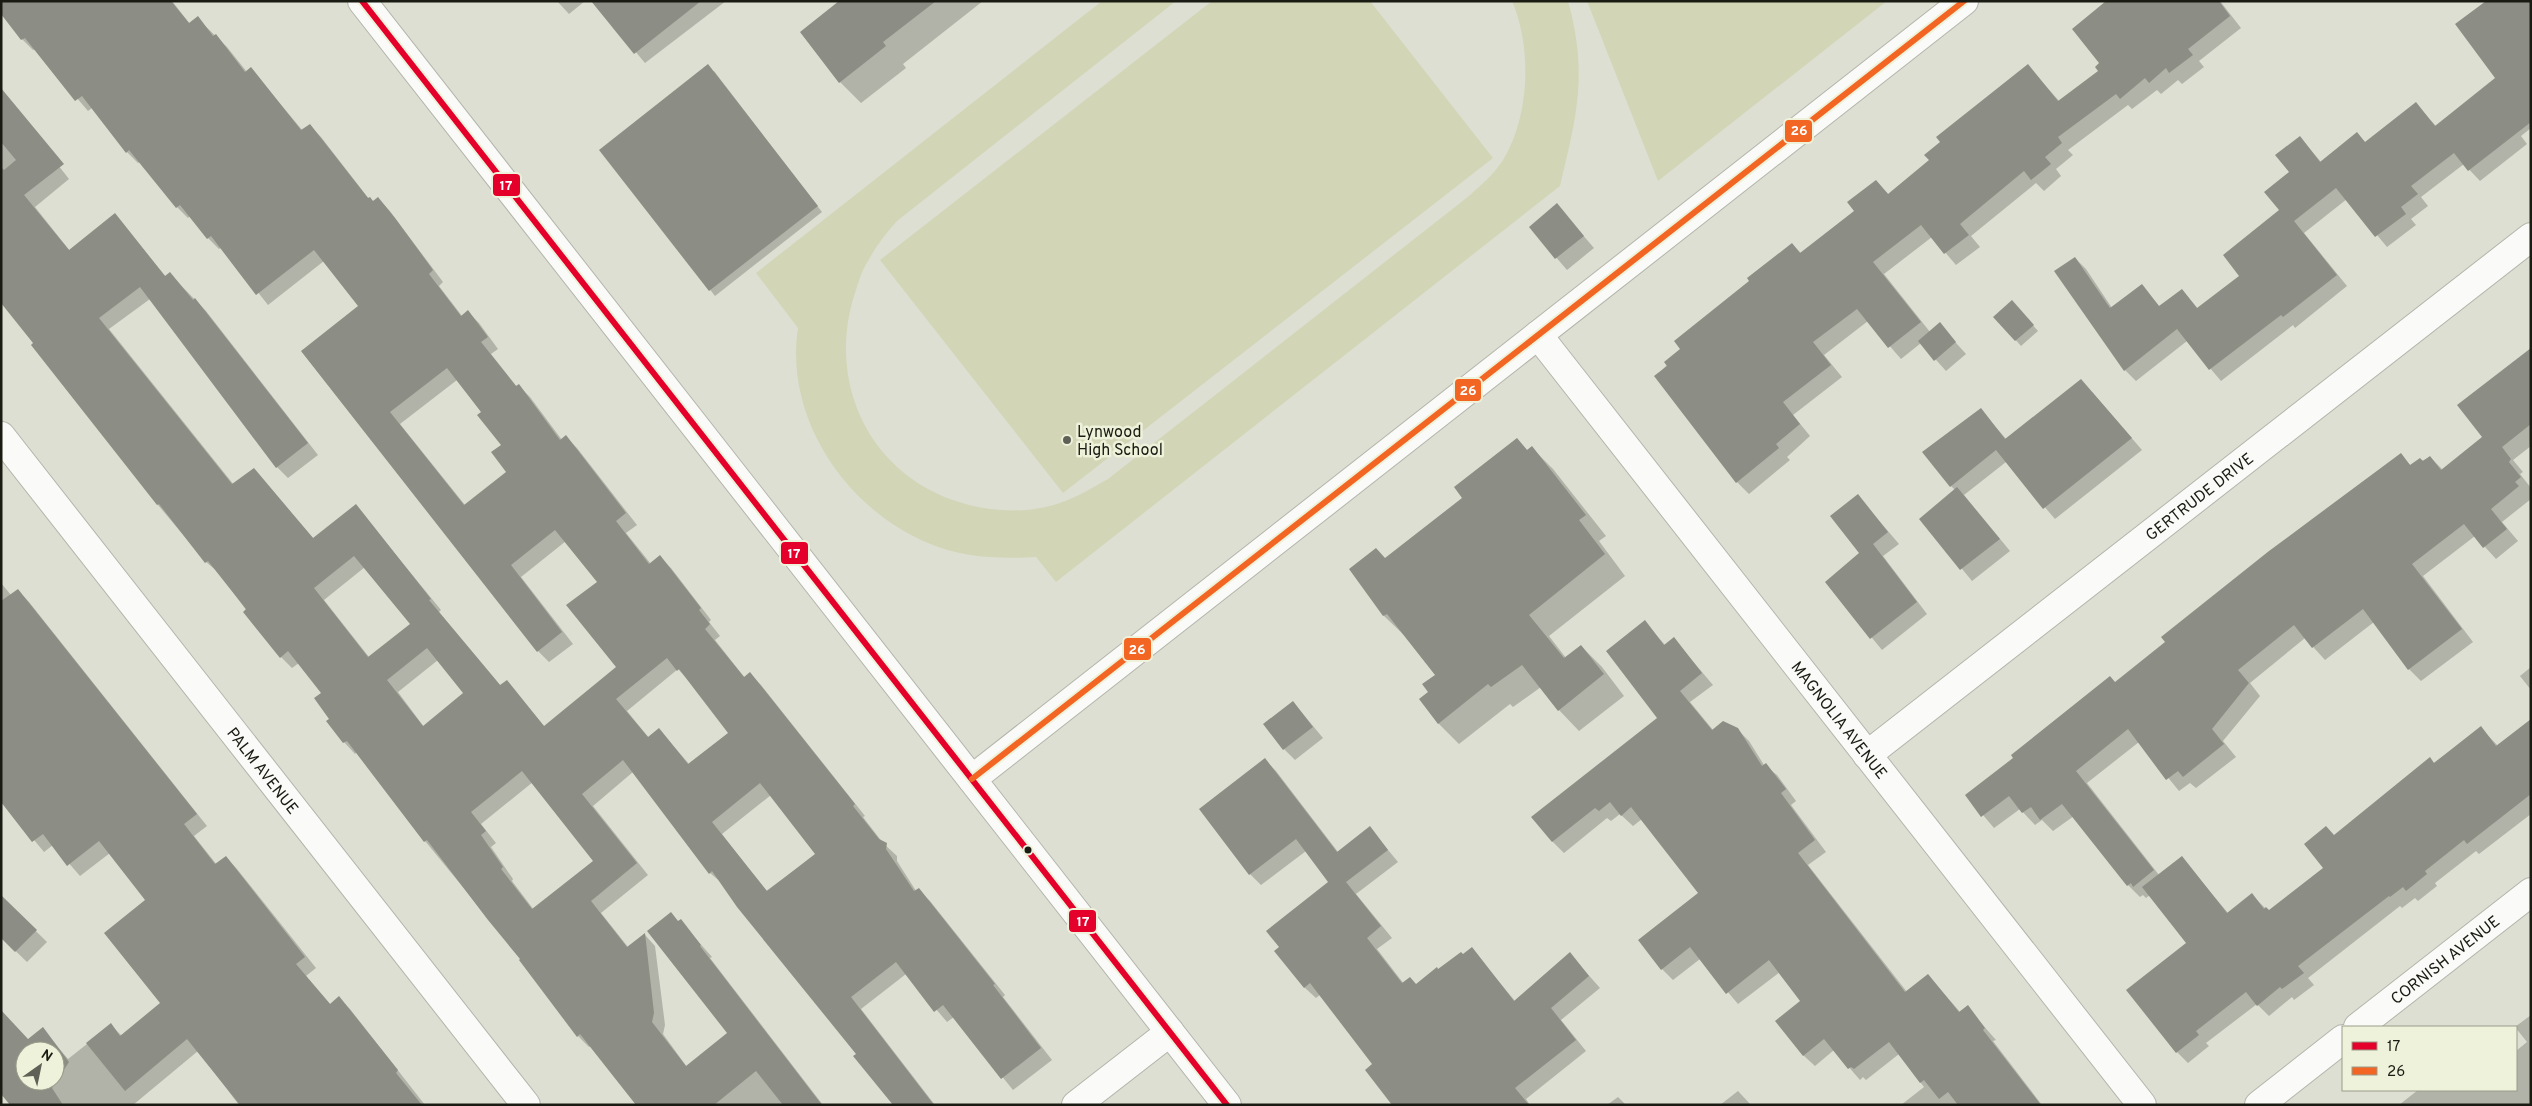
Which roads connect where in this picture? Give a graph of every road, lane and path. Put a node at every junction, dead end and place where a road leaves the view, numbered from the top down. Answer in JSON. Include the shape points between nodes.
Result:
{"nodes":[{"id":1,"x":362,"y":1,"type":"edge"},
{"id":2,"x":1964,"y":1,"type":"edge"},
{"id":3,"x":2531,"y":237,"type":"edge"},
{"id":4,"x":1538,"y":335,"type":"junction"},
{"id":5,"x":1,"y":436,"type":"edge"},
{"id":6,"x":1868,"y":755,"type":"junction"},
{"id":7,"x":972,"y":779,"type":"junction"},
{"id":8,"x":2531,"y":892,"type":"edge"},
{"id":9,"x":2359,"y":1026,"type":"edge"},
{"id":10,"x":1170,"y":1032,"type":"junction"},
{"id":11,"x":2342,"y":1040,"type":"edge"},
{"id":12,"x":526,"y":1105,"type":"edge"},
{"id":13,"x":1076,"y":1105,"type":"edge"},
{"id":14,"x":1227,"y":1105,"type":"edge"},
{"id":15,"x":2142,"y":1105,"type":"edge"},
{"id":16,"x":2259,"y":1105,"type":"edge"}],
"edges":[{"from":1,"to":7,"type":"street"},
{"from":2,"to":4,"type":"street"},
{"from":3,"to":6,"type":"street","name":"GERTRUDE DRIVE"},
{"from":4,"to":6,"type":"street","name":"MAGNOLIA AVENUE"},
{"from":4,"to":7,"type":"street"},
{"from":5,"to":12,"type":"street","name":"PALM AVENUE"},
{"from":6,"to":15,"type":"street","name":"MAGNOLIA AVENUE"},
{"from":7,"to":10,"type":"street"},
{"from":8,"to":9,"type":"street","name":"CORNISH AVENUE"},
{"from":10,"to":13,"type":"street"},
{"from":10,"to":14,"type":"street"},
{"from":11,"to":16,"type":"street"}]}
